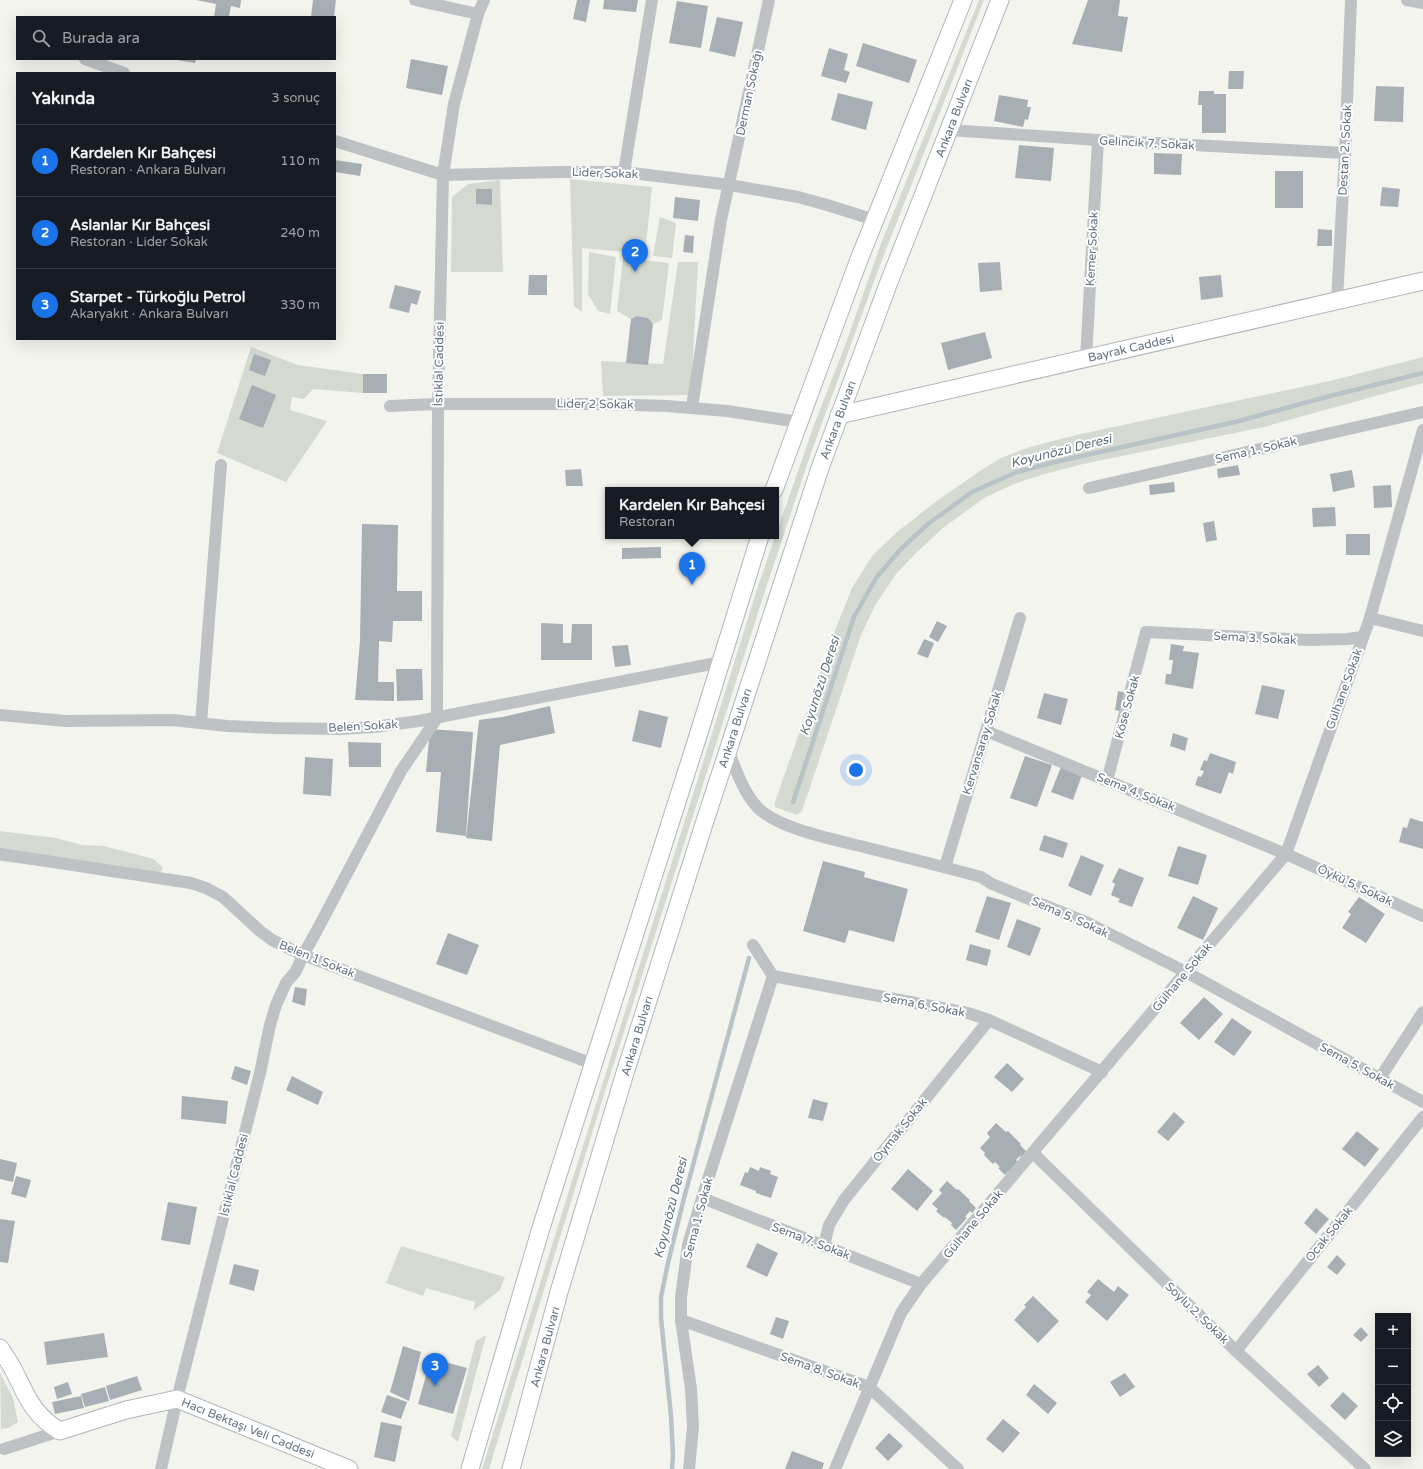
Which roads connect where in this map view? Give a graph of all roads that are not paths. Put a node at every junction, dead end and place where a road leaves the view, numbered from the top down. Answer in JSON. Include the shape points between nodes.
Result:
{"nodes":[{"id":1,"x":415,"y":0,"type":"edge"},
{"id":2,"x":484,"y":0,"type":"edge"},
{"id":3,"x":652,"y":0,"type":"edge"},
{"id":4,"x":769,"y":0,"type":"edge"},
{"id":5,"x":964,"y":0,"type":"edge"},
{"id":6,"x":1000,"y":0,"type":"edge"},
{"id":7,"x":1351,"y":0,"type":"edge"},
{"id":8,"x":1407,"y":0,"type":"edge"},
{"id":9,"x":1423,"y":3,"type":"edge"},
{"id":10,"x":478,"y":14,"type":"junction"},
{"id":11,"x":88,"y":60,"type":"edge"},
{"id":12,"x":121,"y":72,"type":"edge"},
{"id":13,"x":950,"y":130,"type":"junction"},
{"id":14,"x":1098,"y":140,"type":"junction"},
{"id":15,"x":336,"y":141,"type":"edge"},
{"id":16,"x":1345,"y":153,"type":"junction"},
{"id":17,"x":624,"y":172,"type":"junction"},
{"id":18,"x":443,"y":175,"type":"junction"},
{"id":19,"x":730,"y":185,"type":"junction"},
{"id":20,"x":875,"y":220,"type":"junction"},
{"id":21,"x":1423,"y":281,"type":"edge"},
{"id":22,"x":1337,"y":300,"type":"junction"},
{"id":23,"x":1086,"y":358,"type":"junction"},
{"id":24,"x":438,"y":404,"type":"junction"},
{"id":25,"x":390,"y":406,"type":"dead end"},
{"id":26,"x":692,"y":407,"type":"junction"},
{"id":27,"x":1423,"y":412,"type":"edge"},
{"id":28,"x":839,"y":416,"type":"junction"},
{"id":29,"x":799,"y":422,"type":"junction"},
{"id":30,"x":1423,"y":430,"type":"edge"},
{"id":31,"x":221,"y":465,"type":"dead end"},
{"id":32,"x":775,"y":487,"type":"edge"},
{"id":33,"x":1089,"y":488,"type":"dead end"},
{"id":34,"x":759,"y":539,"type":"edge"},
{"id":35,"x":1020,"y":618,"type":"dead end"},
{"id":36,"x":1370,"y":618,"type":"junction"},
{"id":37,"x":1423,"y":631,"type":"edge"},
{"id":38,"x":1146,"y":632,"type":"joint"},
{"id":39,"x":1363,"y":637,"type":"junction"},
{"id":40,"x":721,"y":662,"type":"junction"},
{"id":41,"x":0,"y":715,"type":"edge"},
{"id":42,"x":436,"y":718,"type":"junction"},
{"id":43,"x":202,"y":723,"type":"junction"},
{"id":44,"x":986,"y":731,"type":"junction"},
{"id":45,"x":728,"y":749,"type":"junction"},
{"id":46,"x":1108,"y":780,"type":"junction"},
{"id":47,"x":0,"y":854,"type":"edge"},
{"id":48,"x":1286,"y":854,"type":"junction"},
{"id":49,"x":945,"y":867,"type":"junction"},
{"id":50,"x":1423,"y":916,"type":"edge"},
{"id":51,"x":753,"y":945,"type":"dead end"},
{"id":52,"x":303,"y":955,"type":"junction"},
{"id":53,"x":1186,"y":972,"type":"junction"},
{"id":54,"x":772,"y":976,"type":"junction"},
{"id":55,"x":1423,"y":1012,"type":"edge"},
{"id":56,"x":990,"y":1020,"type":"junction"},
{"id":57,"x":593,"y":1064,"type":"junction"},
{"id":58,"x":1102,"y":1072,"type":"junction"},
{"id":59,"x":1380,"y":1078,"type":"junction"},
{"id":60,"x":1423,"y":1102,"type":"edge"},
{"id":61,"x":1423,"y":1117,"type":"edge"},
{"id":62,"x":1033,"y":1153,"type":"junction"},
{"id":63,"x":702,"y":1198,"type":"junction"},
{"id":64,"x":824,"y":1246,"type":"junction"},
{"id":65,"x":921,"y":1284,"type":"junction"},
{"id":66,"x":681,"y":1320,"type":"junction"},
{"id":67,"x":0,"y":1348,"type":"edge"},
{"id":68,"x":1236,"y":1351,"type":"junction"},
{"id":69,"x":869,"y":1388,"type":"junction"},
{"id":70,"x":177,"y":1399,"type":"junction"},
{"id":71,"x":60,"y":1431,"type":"junction"},
{"id":72,"x":4,"y":1449,"type":"dead end"},
{"id":73,"x":161,"y":1469,"type":"edge"},
{"id":74,"x":349,"y":1469,"type":"edge"},
{"id":75,"x":470,"y":1469,"type":"edge"},
{"id":76,"x":511,"y":1469,"type":"edge"},
{"id":77,"x":689,"y":1469,"type":"edge"},
{"id":78,"x":835,"y":1469,"type":"edge"},
{"id":79,"x":958,"y":1469,"type":"edge"},
{"id":80,"x":1366,"y":1469,"type":"edge"}],
"edges":[{"from":1,"to":10,"type":"street"},
{"from":2,"to":10,"type":"street","name":"İstiklal Caddesi"},
{"from":3,"to":17,"type":"street"},
{"from":4,"to":19,"type":"street","name":"Derman Sokağı"},
{"from":5,"to":20,"type":"main road"},
{"from":6,"to":13,"type":"main road","name":"Ankara Bulvarı"},
{"from":7,"to":16,"type":"street","name":"Destan 2. Sokak"},
{"from":8,"to":9,"type":"street"},
{"from":10,"to":18,"type":"street","name":"İstiklal Caddesi","via":[[454,104]]},
{"from":11,"to":12,"type":"street"},
{"from":13,"to":14,"type":"street","name":"Gelincik 7. Sokak"},
{"from":13,"to":28,"type":"main road","name":"Ankara Bulvarı"},
{"from":14,"to":16,"type":"street","name":"Gelincik 7. Sokak"},
{"from":14,"to":23,"type":"street","name":"Kemer Sokak"},
{"from":15,"to":18,"type":"street","name":"Lider Sokak"},
{"from":16,"to":22,"type":"street","name":"Destan 2. Sokak"},
{"from":17,"to":18,"type":"street","name":"Lider Sokak"},
{"from":17,"to":19,"type":"street","name":"Lider Sokak"},
{"from":18,"to":24,"type":"street","name":"İstiklal Caddesi"},
{"from":19,"to":20,"type":"street","name":"Lider Sokak","via":[[820,203]]},
{"from":19,"to":26,"type":"street","name":"Derman Sokağı","via":[[721,220]]},
{"from":20,"to":29,"type":"main road"},
{"from":21,"to":22,"type":"main road","name":"Bayrak Caddesi"},
{"from":22,"to":23,"type":"main road","name":"Bayrak Caddesi"},
{"from":23,"to":28,"type":"main road","name":"Bayrak Caddesi"},
{"from":24,"to":25,"type":"street","name":"Lider 2 Sokak"},
{"from":24,"to":26,"type":"street","name":"Lider 2 Sokak"},
{"from":24,"to":42,"type":"street","name":"İstiklal Caddesi"},
{"from":26,"to":29,"type":"street","name":"Lider 2 Sokak"},
{"from":27,"to":33,"type":"street","name":"Sema 1. Sokak"},
{"from":28,"to":45,"type":"main road","name":"Ankara Bulvarı"},
{"from":29,"to":32,"type":"main road"},
{"from":30,"to":36,"type":"street","name":"Gülhane Sokak"},
{"from":31,"to":43,"type":"street"},
{"from":34,"to":40,"type":"main road"},
{"from":35,"to":44,"type":"street","name":"Kervansaray Sokak"},
{"from":36,"to":37,"type":"street"},
{"from":36,"to":39,"type":"street","name":"Gülhane Sokak"},
{"from":38,"to":39,"type":"street","name":"Sema 3. Sokak","via":[[1309,640]]},
{"from":38,"to":46,"type":"street","name":"Köse Sokak"},
{"from":39,"to":48,"type":"street","name":"Gülhane Sokak"},
{"from":40,"to":42,"type":"street","name":"Belen Sokak"},
{"from":40,"to":57,"type":"main road"},
{"from":41,"to":43,"type":"street","name":"Belen Sokak","via":[[66,721],[147,719]]},
{"from":42,"to":43,"type":"street","name":"Belen Sokak","via":[[340,729]]},
{"from":42,"to":52,"type":"street","name":"İstiklal Caddesi","via":[[401,771]]},
{"from":44,"to":46,"type":"street","name":"Sema 4. Sokak"},
{"from":44,"to":49,"type":"street","name":"Kervansaray Sokak"},
{"from":45,"to":49,"type":"street","name":"Sema 5. Sokak","via":[[747,794],[769,817],[806,832]]},
{"from":45,"to":76,"type":"main road","name":"Ankara Bulvarı","via":[[623,1080]]},
{"from":46,"to":48,"type":"street","name":"Sema 4. Sokak"},
{"from":47,"to":52,"type":"street","name":"Belen 1 Sokak","via":[[191,883],[223,896],[272,940]]},
{"from":48,"to":50,"type":"street","name":"Öykü 5. Sokak"},
{"from":48,"to":53,"type":"street","name":"Gülhane Sokak"},
{"from":49,"to":53,"type":"street","name":"Sema 5. Sokak","via":[[981,877],[992,884],[1086,922]]},
{"from":51,"to":54,"type":"street"},
{"from":52,"to":57,"type":"street","name":"Belen 1 Sokak"},
{"from":52,"to":70,"type":"street","name":"İstiklal Caddesi","via":[[296,971],[286,983],[270,1025]]},
{"from":53,"to":58,"type":"street","name":"Gülhane Sokak"},
{"from":53,"to":59,"type":"street","name":"Sema 5. Sokak"},
{"from":54,"to":56,"type":"street","name":"Sema 6. Sokak","via":[[968,1013]]},
{"from":54,"to":63,"type":"street","name":"Sema 1. Sokak"},
{"from":55,"to":59,"type":"street"},
{"from":56,"to":58,"type":"street","name":"Sema 6. Sokak"},
{"from":56,"to":64,"type":"street","name":"Oymak Sokak","via":[[844,1200],[828,1225]]},
{"from":57,"to":75,"type":"main road","via":[[541,1228]]},
{"from":58,"to":62,"type":"street","name":"Gülhane Sokak"},
{"from":59,"to":60,"type":"street","name":"Sema 5. Sokak"},
{"from":61,"to":68,"type":"street","name":"Ocak Sokak"},
{"from":62,"to":65,"type":"street","name":"Gülhane Sokak"},
{"from":62,"to":68,"type":"street","name":"Soylu 2. Sokak"},
{"from":63,"to":64,"type":"street","name":"Sema 7. Sokak"},
{"from":63,"to":66,"type":"street","name":"Sema 1. Sokak","via":[[688,1244],[681,1297]]},
{"from":64,"to":65,"type":"street","name":"Sema 7. Sokak"},
{"from":65,"to":69,"type":"street","name":"Gülhane Sokak","via":[[901,1314]]},
{"from":66,"to":69,"type":"street","name":"Sema 8. Sokak"},
{"from":66,"to":77,"type":"street","name":"Sema 1. Sokak","via":[[691,1389]]},
{"from":67,"to":71,"type":"main road","via":[[32,1406],[48,1424]]},
{"from":68,"to":80,"type":"street","name":"Soylu 2. Sokak"},
{"from":69,"to":78,"type":"street","name":"Gülhane Sokak"},
{"from":69,"to":79,"type":"street","name":"Sema 8. Sokak"},
{"from":70,"to":71,"type":"main road","name":"Hacı Bektaşı Veli Caddesi","via":[[126,1410]]},
{"from":70,"to":73,"type":"street","name":"İstiklal Caddesi"},
{"from":70,"to":74,"type":"main road","name":"Hacı Bektaşı Veli Caddesi"},
{"from":71,"to":72,"type":"street"}]}
